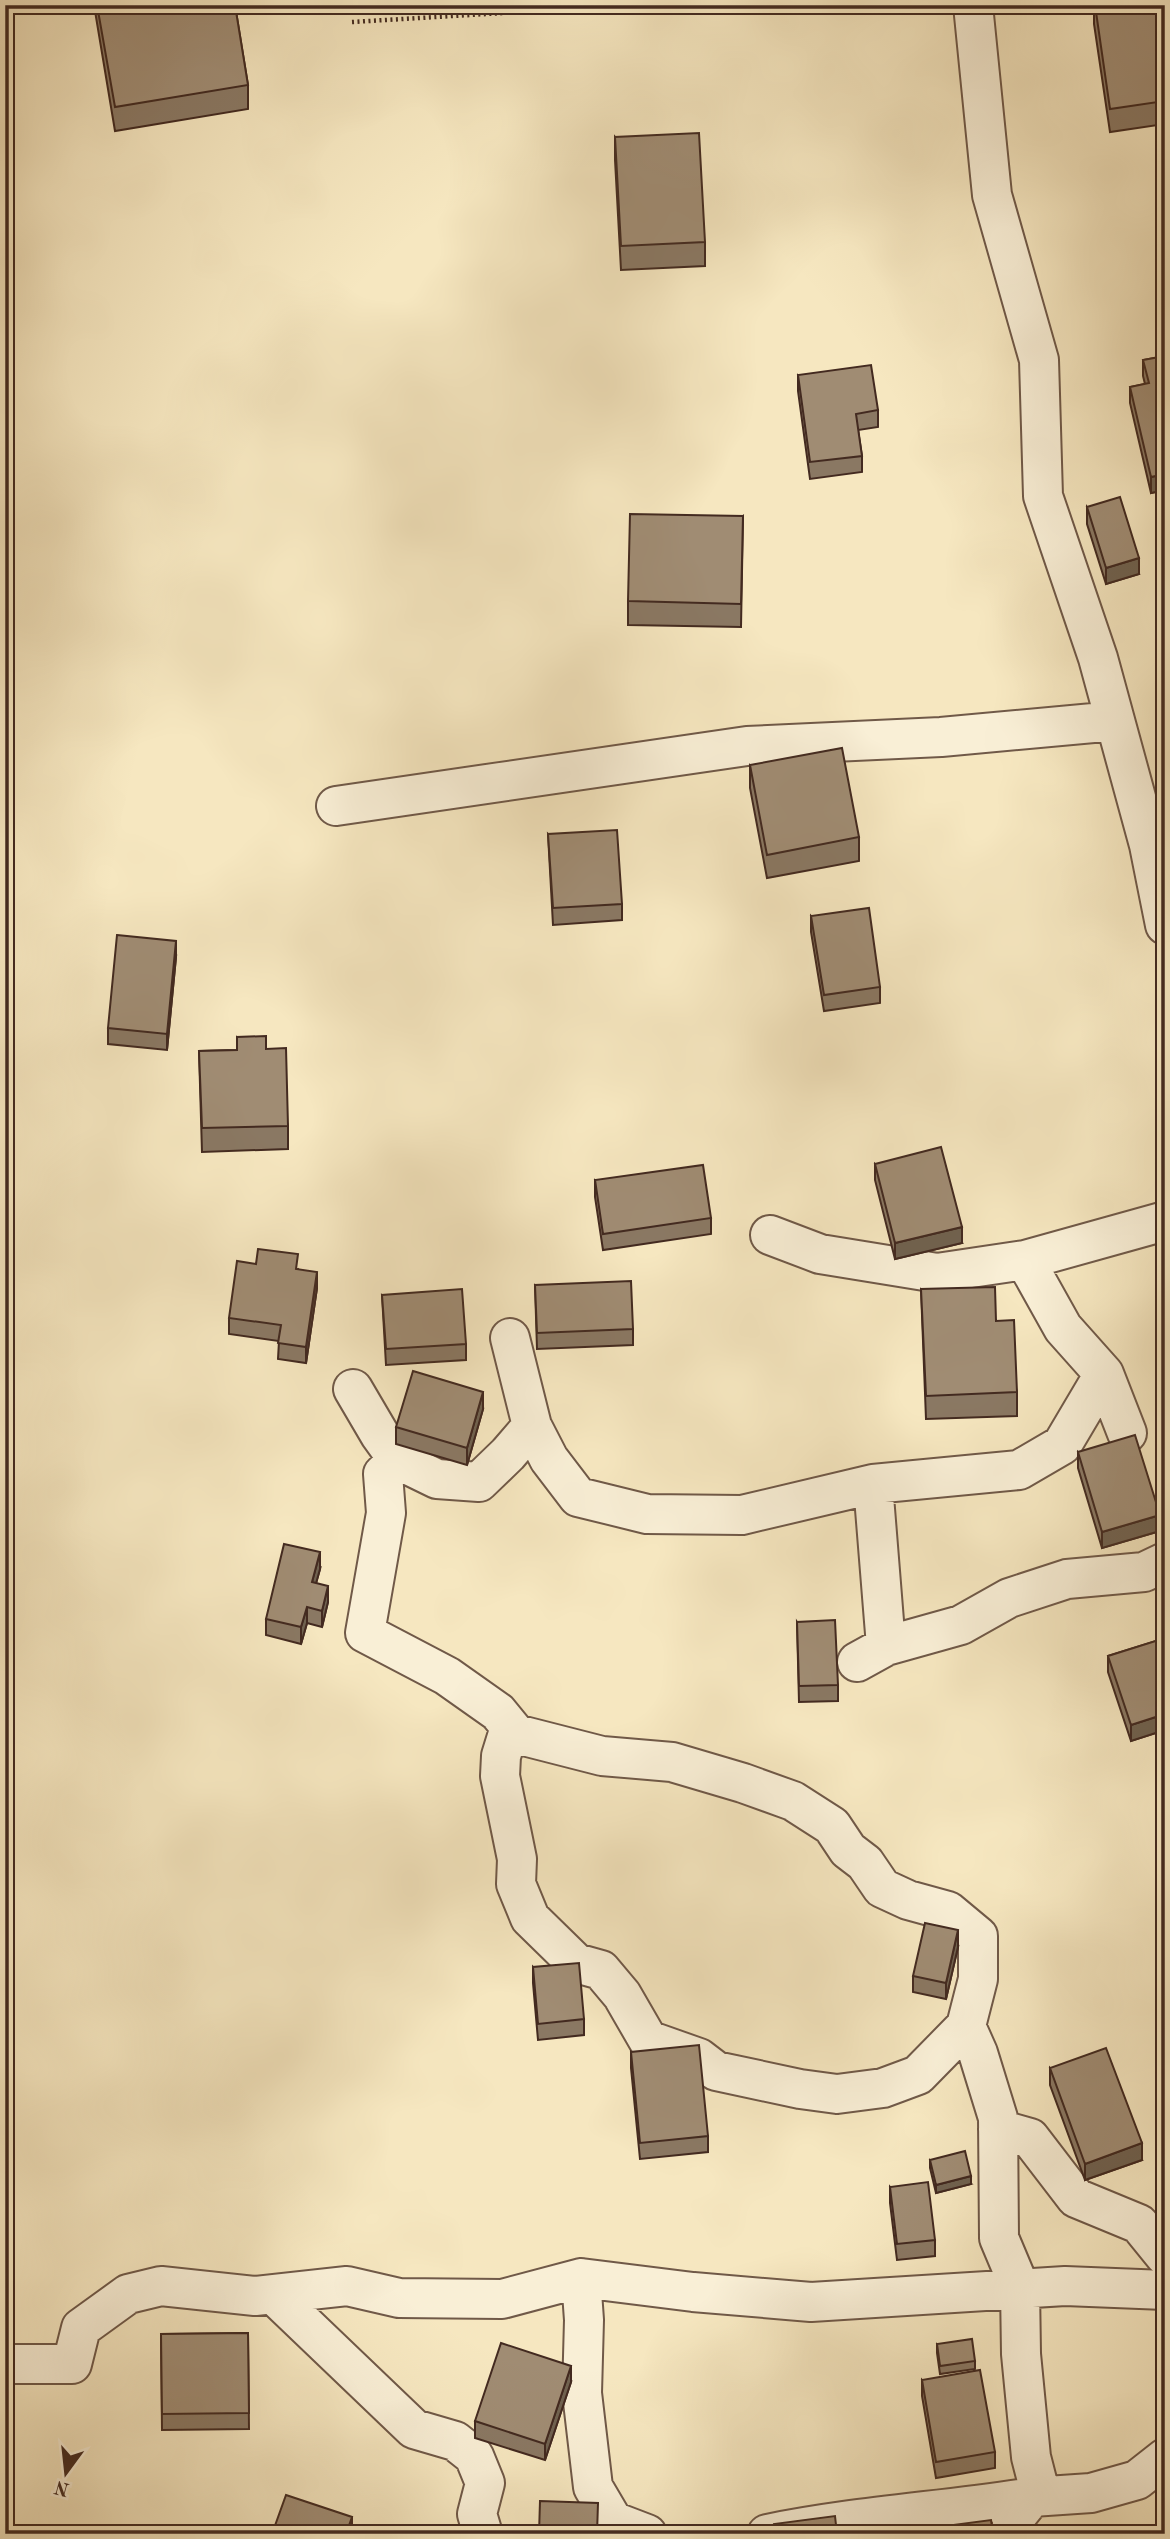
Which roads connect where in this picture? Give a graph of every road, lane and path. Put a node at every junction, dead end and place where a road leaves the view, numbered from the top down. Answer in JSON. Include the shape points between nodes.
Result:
{"nodes":[{"id":1,"x":638,"y":5,"type":"edge"},
{"id":2,"x":974,"y":5,"type":"edge"},
{"id":3,"x":352,"y":22,"type":"dead end"},
{"id":4,"x":1115,"y":721,"type":"junction"},
{"id":5,"x":336,"y":806,"type":"dead end"},
{"id":6,"x":1165,"y":925,"type":"edge"},
{"id":7,"x":1165,"y":1221,"type":"edge"},
{"id":8,"x":770,"y":1235,"type":"dead end"},
{"id":9,"x":1026,"y":1260,"type":"junction"},
{"id":10,"x":510,"y":1338,"type":"dead end"},
{"id":11,"x":1104,"y":1374,"type":"junction"},
{"id":12,"x":353,"y":1388,"type":"dead end"},
{"id":13,"x":531,"y":1426,"type":"junction"},
{"id":14,"x":1127,"y":1433,"type":"dead end"},
{"id":15,"x":398,"y":1460,"type":"junction"},
{"id":16,"x":873,"y":1484,"type":"junction"},
{"id":17,"x":1165,"y":1562,"type":"edge"},
{"id":18,"x":509,"y":1727,"type":"junction"},
{"id":19,"x":966,"y":2025,"type":"junction"},
{"id":20,"x":998,"y":2129,"type":"junction"},
{"id":21,"x":1165,"y":2256,"type":"edge"},
{"id":22,"x":581,"y":2278,"type":"junction"},
{"id":23,"x":1020,"y":2288,"type":"junction"},
{"id":24,"x":1165,"y":2290,"type":"edge"},
{"id":25,"x":273,"y":2294,"type":"junction"},
{"id":26,"x":5,"y":2364,"type":"edge"},
{"id":27,"x":1165,"y":2458,"type":"edge"},
{"id":28,"x":1037,"y":2497,"type":"junction"},
{"id":29,"x":627,"y":2529,"type":"edge"},
{"id":30,"x":483,"y":2534,"type":"edge"},
{"id":31,"x":767,"y":2534,"type":"edge"},
{"id":32,"x":1014,"y":2534,"type":"edge"}],
"edges":[{"from":1,"to":3,"type":"path"},
{"from":2,"to":4,"type":"street","via":[[992,195],[1040,360],[1043,496]]},
{"from":4,"to":5,"type":"street","via":[[941,737],[747,746]]},
{"from":4,"to":6,"type":"street","via":[[1149,845]]},
{"from":7,"to":9,"type":"street"},
{"from":8,"to":9,"type":"street","via":[[820,1254],[937,1273]]},
{"from":9,"to":11,"type":"street","via":[[1063,1328]]},
{"from":10,"to":13,"type":"street"},
{"from":11,"to":14,"type":"street"},
{"from":11,"to":16,"type":"street","via":[[1062,1446],[1019,1470]]},
{"from":12,"to":15,"type":"street"},
{"from":13,"to":15,"type":"street","via":[[479,1482],[437,1479]]},
{"from":13,"to":16,"type":"street","via":[[548,1459],[578,1497],[647,1514],[742,1515]]},
{"from":15,"to":18,"type":"street","via":[[383,1474],[386,1513],[365,1633],[447,1676],[498,1712]]},
{"from":16,"to":17,"type":"street","via":[[872,1654],[961,1625],[1009,1598],[1067,1578],[1144,1572]]},
{"from":18,"to":19,"type":"street","via":[[516,1734],[602,1756],[672,1762],[732,1779],[793,1801],[822,1819],[865,1863],[882,1888],[948,1911],[978,1936],[978,1979]]},
{"from":18,"to":19,"type":"street","via":[[500,1776],[517,1859],[516,1884],[530,1917],[576,1963],[601,1970],[622,1994],[648,2040],[699,2058],[716,2071],[837,2094],[883,2088],[918,2075]]},
{"from":19,"to":20,"type":"street"},
{"from":20,"to":21,"type":"street","via":[[1030,2138],[1076,2199],[1139,2224]]},
{"from":20,"to":23,"type":"street","via":[[999,2238]]},
{"from":22,"to":23,"type":"street","via":[[811,2302]]},
{"from":22,"to":25,"type":"street","via":[[502,2299],[399,2298],[347,2286]]},
{"from":22,"to":29,"type":"street","via":[[582,2393],[593,2487]]},
{"from":23,"to":24,"type":"street"},
{"from":23,"to":28,"type":"street","via":[[1021,2354]]},
{"from":25,"to":26,"type":"street","via":[[160,2286],[128,2294],[81,2328],[72,2364]]},
{"from":25,"to":30,"type":"street","via":[[414,2429],[455,2441],[474,2456],[485,2483],[477,2514]]},
{"from":27,"to":28,"type":"street","via":[[1137,2480],[1091,2493]]},
{"from":28,"to":31,"type":"street"},
{"from":28,"to":32,"type":"street","via":[[1012,2522]]}]}
